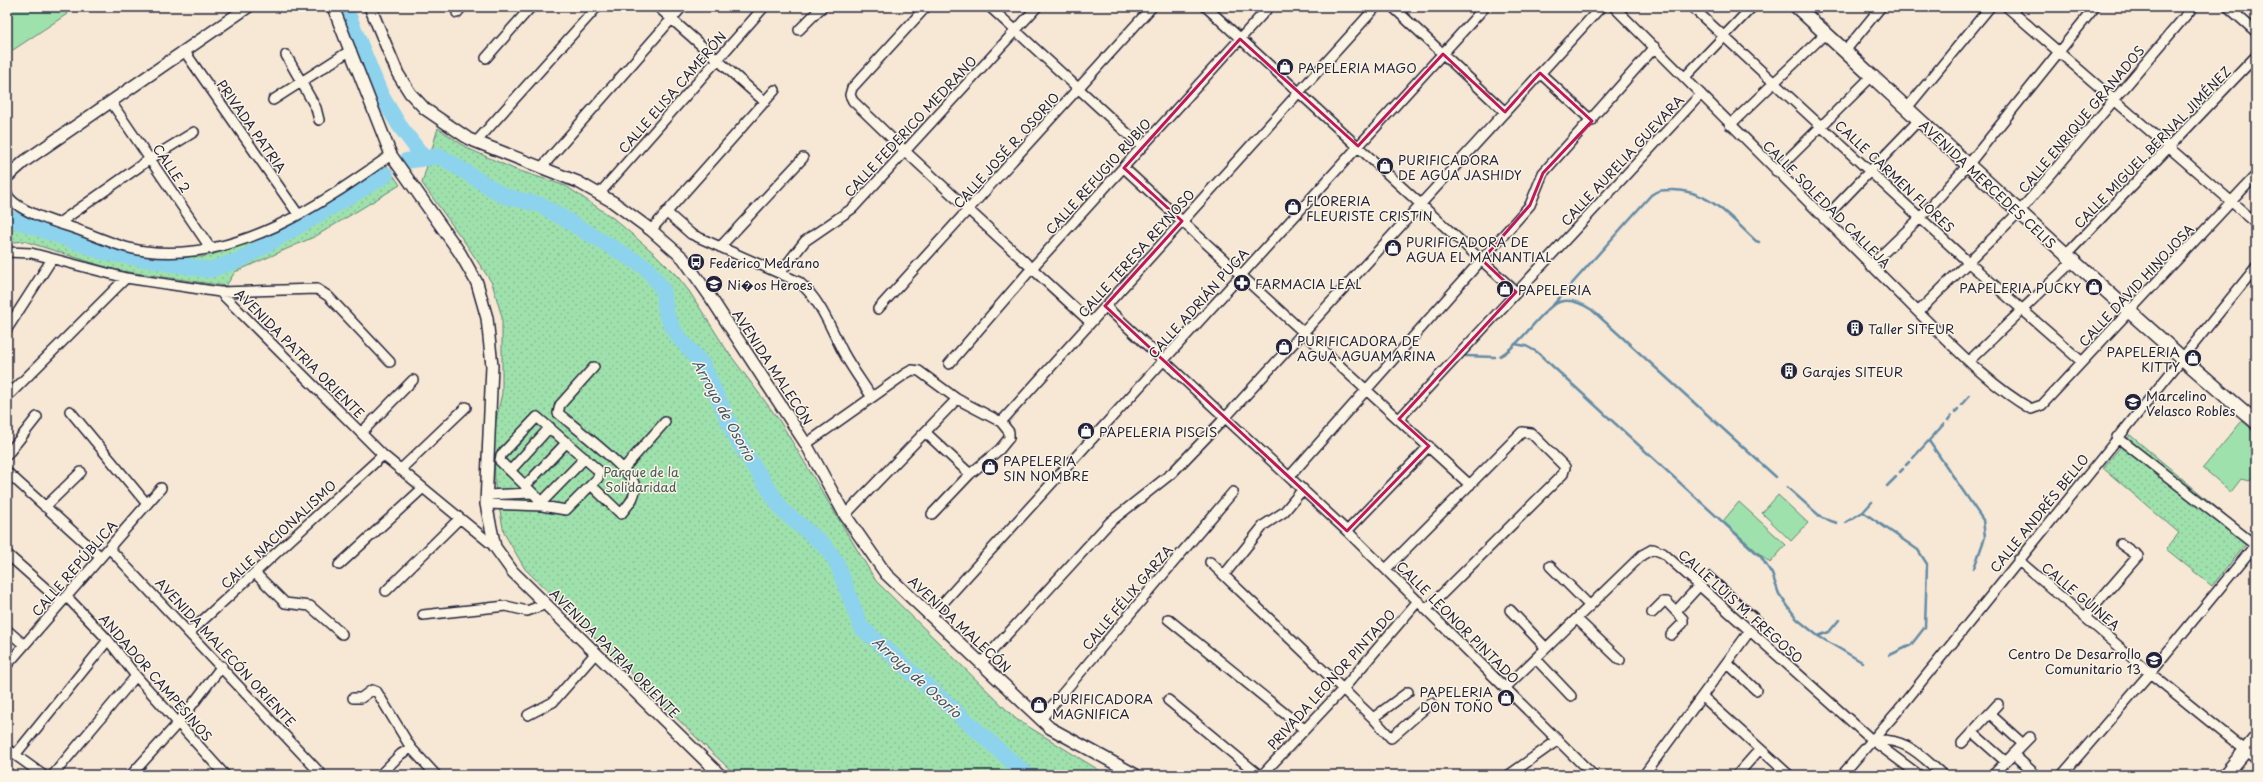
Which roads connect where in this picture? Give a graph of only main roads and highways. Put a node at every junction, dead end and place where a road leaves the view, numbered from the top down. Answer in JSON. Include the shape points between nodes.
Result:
{"nodes":[{"id":1,"x":1797,"y":7,"type":"edge"},
{"id":2,"x":2256,"y":422,"type":"edge"},
{"id":3,"x":2256,"y":738,"type":"edge"},
{"id":4,"x":2225,"y":775,"type":"edge"}],
"edges":[{"from":1,"to":2,"type":"main road","name":"AVENIDA MERCEDES CELIS","via":[[2019,212]]},
{"from":3,"to":4,"type":"main road"}]}
